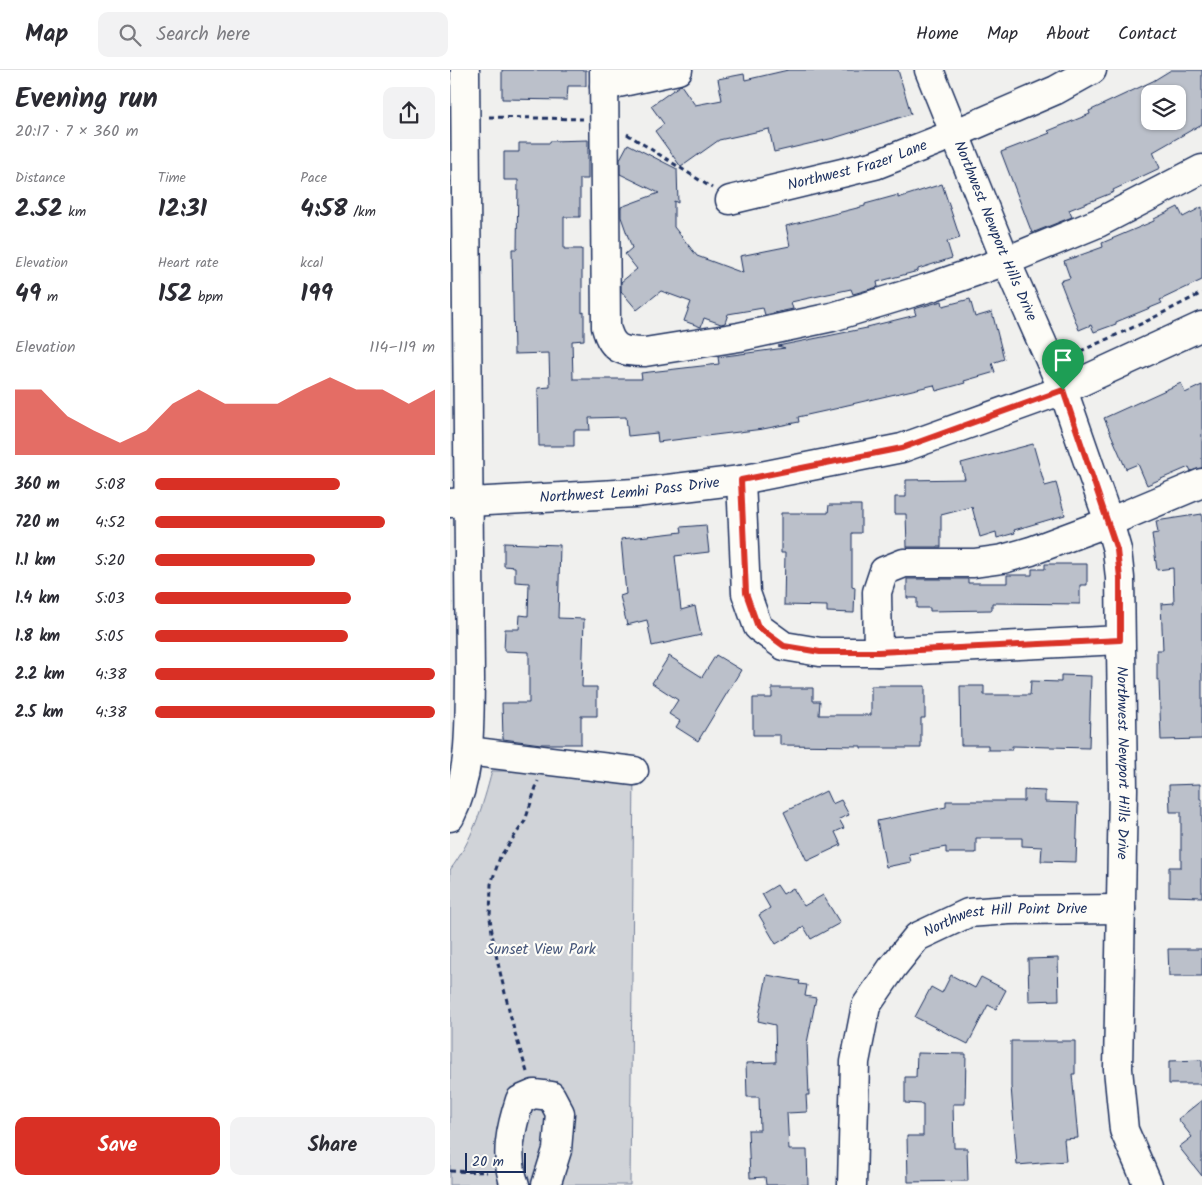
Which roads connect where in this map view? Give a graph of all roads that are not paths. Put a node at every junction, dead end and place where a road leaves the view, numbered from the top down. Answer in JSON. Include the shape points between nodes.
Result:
{"nodes":[{"id":1,"x":465,"y":70,"type":"edge"},
{"id":2,"x":678,"y":70,"type":"edge"},
{"id":3,"x":929,"y":70,"type":"edge"},
{"id":4,"x":1092,"y":70,"type":"edge"},
{"id":5,"x":604,"y":78,"type":"edge"},
{"id":6,"x":954,"y":134,"type":"junction"},
{"id":7,"x":1202,"y":169,"type":"edge"},
{"id":8,"x":730,"y":200,"type":"dead end"},
{"id":9,"x":1006,"y":261,"type":"junction"},
{"id":10,"x":1202,"y":326,"type":"edge"},
{"id":11,"x":1063,"y":390,"type":"junction"},
{"id":12,"x":741,"y":480,"type":"junction"},
{"id":13,"x":1202,"y":483,"type":"edge"},
{"id":14,"x":459,"y":503,"type":"edge"},
{"id":15,"x":1109,"y":522,"type":"junction"},
{"id":16,"x":1120,"y":640,"type":"junction"},
{"id":17,"x":878,"y":652,"type":"junction"},
{"id":18,"x":468,"y":751,"type":"junction"},
{"id":19,"x":634,"y":771,"type":"dead end"},
{"id":20,"x":453,"y":802,"type":"edge"},
{"id":21,"x":1121,"y":909,"type":"junction"},
{"id":22,"x":513,"y":1179,"type":"edge"},
{"id":23,"x":546,"y":1185,"type":"edge"},
{"id":24,"x":852,"y":1185,"type":"edge"},
{"id":25,"x":1148,"y":1185,"type":"edge"}],
"edges":[{"from":1,"to":14,"type":"street"},
{"from":2,"to":5,"type":"street"},
{"from":3,"to":6,"type":"street","name":"Northwest Newport Hills Drive"},
{"from":4,"to":6,"type":"street","name":"Northwest Frazer Lane","via":[[1056,90]]},
{"from":5,"to":9,"type":"street","via":[[606,327],[609,341],[619,349],[644,352],[832,317]]},
{"from":6,"to":8,"type":"street","name":"Northwest Frazer Lane","via":[[875,164]]},
{"from":6,"to":9,"type":"street","name":"Northwest Newport Hills Drive"},
{"from":7,"to":9,"type":"street","via":[[1098,223]]},
{"from":9,"to":11,"type":"street","name":"Northwest Newport Hills Drive"},
{"from":10,"to":11,"type":"street","name":"Northwest Lemhi Pass Drive"},
{"from":11,"to":12,"type":"street","name":"Northwest Lemhi Pass Drive","via":[[902,448]]},
{"from":11,"to":15,"type":"street","name":"Northwest Newport Hills Drive"},
{"from":12,"to":14,"type":"street","name":"Northwest Lemhi Pass Drive","via":[[635,493]]},
{"from":12,"to":17,"type":"street","via":[[746,593],[758,627],[784,646],[820,652]]},
{"from":13,"to":15,"type":"street"},
{"from":14,"to":18,"type":"street","via":[[470,679]]},
{"from":15,"to":16,"type":"street","name":"Northwest Newport Hills Drive","via":[[1120,578]]},
{"from":15,"to":17,"type":"street","via":[[1003,559],[974,563],[904,563],[884,571],[876,592]]},
{"from":16,"to":17,"type":"street"},
{"from":16,"to":21,"type":"street","name":"Northwest Newport Hills Drive"},
{"from":18,"to":19,"type":"street"},
{"from":18,"to":20,"type":"street","via":[[465,776]]},
{"from":21,"to":24,"type":"street","name":"Northwest Hill Point Drive","via":[[968,913],[918,937],[866,1006],[855,1062]]},
{"from":21,"to":25,"type":"street","name":"Northwest Newport Hills Drive","via":[[1118,1069],[1123,1121]]},
{"from":22,"to":23,"type":"street","via":[[509,1148],[512,1123],[520,1100],[534,1094],[551,1096],[560,1113],[558,1150]]}]}
